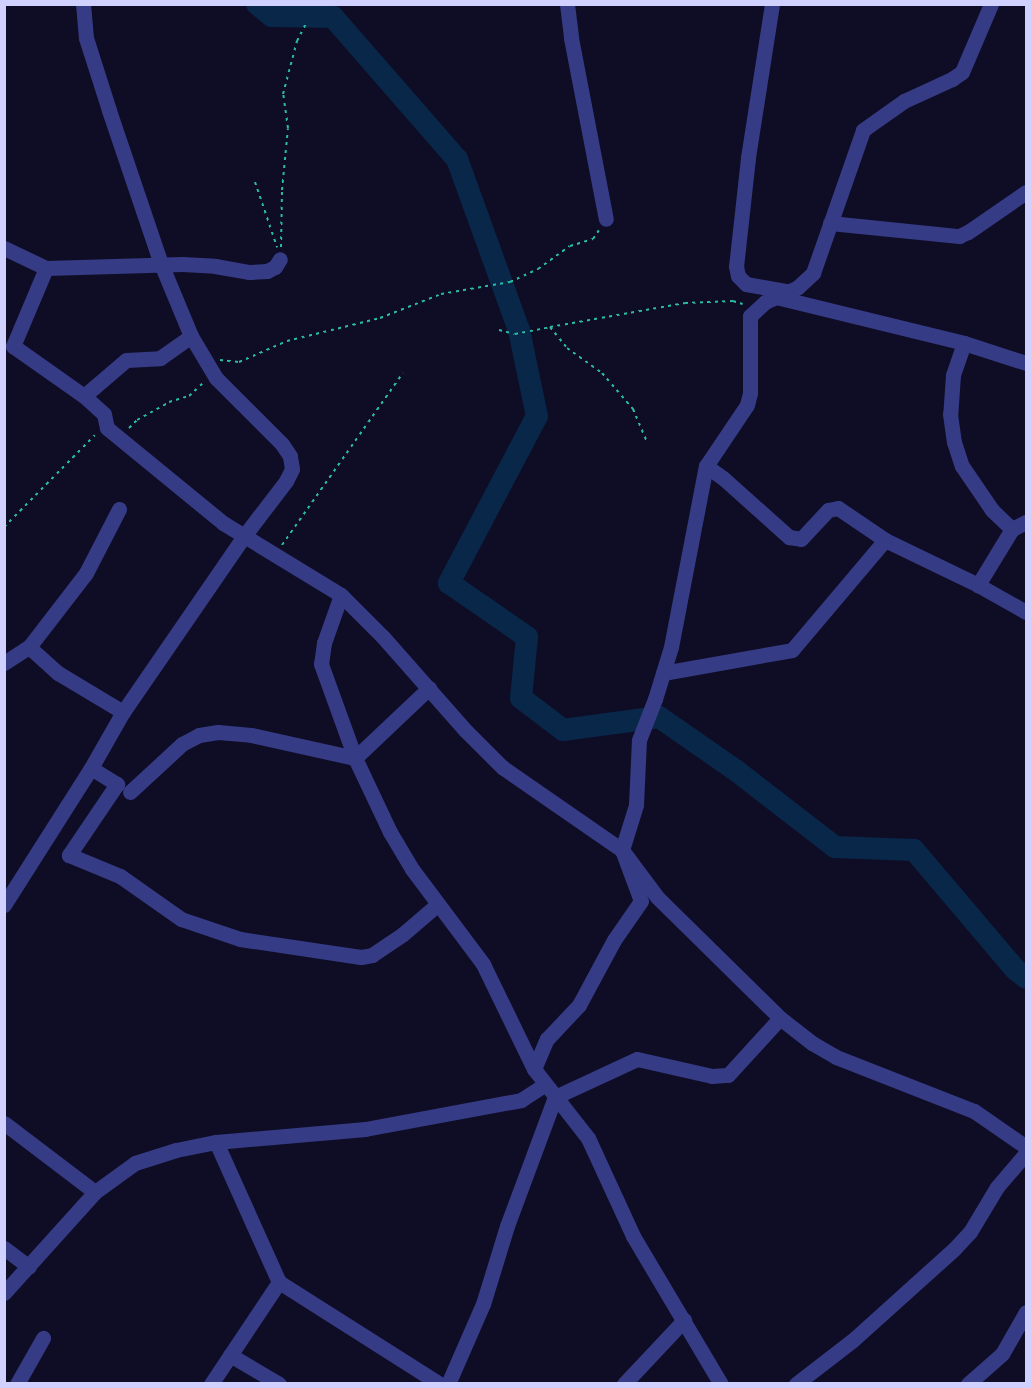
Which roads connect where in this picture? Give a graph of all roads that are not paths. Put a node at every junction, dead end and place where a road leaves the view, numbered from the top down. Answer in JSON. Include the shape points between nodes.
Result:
{"nodes":[{"id":1,"x":82,"y":4,"type":"edge"},
{"id":2,"x":567,"y":4,"type":"edge"},
{"id":3,"x":772,"y":4,"type":"edge"},
{"id":4,"x":991,"y":4,"type":"edge"},
{"id":5,"x":1026,"y":192,"type":"edge"},
{"id":6,"x":606,"y":219,"type":"road end"},
{"id":7,"x":830,"y":223,"type":"junction"},
{"id":8,"x":4,"y":248,"type":"edge"},
{"id":9,"x":280,"y":259,"type":"road end"},
{"id":10,"x":161,"y":264,"type":"junction"},
{"id":11,"x":46,"y":268,"type":"junction"},
{"id":12,"x":781,"y":294,"type":"junction"},
{"id":13,"x":191,"y":336,"type":"junction"},
{"id":14,"x":964,"y":343,"type":"junction"},
{"id":15,"x":9,"y":344,"type":"edge"},
{"id":16,"x":1026,"y":363,"type":"edge"},
{"id":17,"x":84,"y":396,"type":"junction"},
{"id":18,"x":706,"y":466,"type":"junction"},
{"id":19,"x":119,"y":509,"type":"dead end"},
{"id":20,"x":1019,"y":526,"type":"edge"},
{"id":21,"x":244,"y":536,"type":"junction"},
{"id":22,"x":885,"y":540,"type":"junction"},
{"id":23,"x":978,"y":585,"type":"junction"},
{"id":24,"x":341,"y":595,"type":"junction"},
{"id":25,"x":1026,"y":612,"type":"edge"},
{"id":26,"x":29,"y":647,"type":"junction"},
{"id":27,"x":4,"y":663,"type":"edge"},
{"id":28,"x":663,"y":673,"type":"junction"},
{"id":29,"x":429,"y":688,"type":"junction"},
{"id":30,"x":123,"y":712,"type":"junction"},
{"id":31,"x":355,"y":758,"type":"junction"},
{"id":32,"x":91,"y":768,"type":"junction"},
{"id":33,"x":130,"y":792,"type":"dead end"},
{"id":34,"x":622,"y":850,"type":"junction"},
{"id":35,"x":4,"y":904,"type":"edge"},
{"id":36,"x":438,"y":904,"type":"junction"},
{"id":37,"x":780,"y":1018,"type":"junction"},
{"id":38,"x":534,"y":1069,"type":"junction"},
{"id":39,"x":550,"y":1091,"type":"junction"},
{"id":40,"x":4,"y":1123,"type":"edge"},
{"id":41,"x":216,"y":1142,"type":"junction"},
{"id":42,"x":1026,"y":1146,"type":"edge"},
{"id":43,"x":1026,"y":1153,"type":"edge"},
{"id":44,"x":94,"y":1192,"type":"junction"},
{"id":45,"x":4,"y":1248,"type":"edge"},
{"id":46,"x":28,"y":1267,"type":"junction"},
{"id":47,"x":279,"y":1282,"type":"junction"},
{"id":48,"x":4,"y":1293,"type":"edge"},
{"id":49,"x":1026,"y":1312,"type":"edge"},
{"id":50,"x":684,"y":1320,"type":"junction"},
{"id":51,"x":43,"y":1338,"type":"dead end"},
{"id":52,"x":230,"y":1355,"type":"junction"},
{"id":53,"x":423,"y":1379,"type":"edge"},
{"id":54,"x":17,"y":1383,"type":"edge"},
{"id":55,"x":211,"y":1383,"type":"edge"},
{"id":56,"x":279,"y":1383,"type":"edge"},
{"id":57,"x":440,"y":1383,"type":"edge"},
{"id":58,"x":448,"y":1383,"type":"edge"},
{"id":59,"x":624,"y":1383,"type":"edge"},
{"id":60,"x":721,"y":1383,"type":"edge"},
{"id":61,"x":796,"y":1383,"type":"edge"},
{"id":62,"x":968,"y":1383,"type":"edge"}],
"edges":[{"from":1,"to":10,"type":"street","via":[[86,38]]},
{"from":2,"to":6,"type":"street"},
{"from":3,"to":12,"type":"street","via":[[736,266],[738,276],[746,284]]},
{"from":4,"to":7,"type":"street","via":[[962,72],[904,101],[863,130]]},
{"from":5,"to":7,"type":"street","via":[[959,236]]},
{"from":7,"to":12,"type":"street","via":[[813,273],[798,287]]},
{"from":8,"to":11,"type":"street"},
{"from":9,"to":10,"type":"street","via":[[267,271],[249,272]]},
{"from":10,"to":11,"type":"street"},
{"from":10,"to":13,"type":"street"},
{"from":11,"to":15,"type":"street"},
{"from":12,"to":14,"type":"street"},
{"from":12,"to":18,"type":"street","via":[[753,312],[748,324],[747,405]]},
{"from":13,"to":17,"type":"street","via":[[160,358],[126,360]]},
{"from":13,"to":21,"type":"street","via":[[216,378],[290,456],[292,469],[286,481]]},
{"from":14,"to":16,"type":"street"},
{"from":14,"to":20,"type":"street","via":[[952,375],[950,414],[954,442],[962,466],[977,490]]},
{"from":15,"to":17,"type":"street"},
{"from":17,"to":21,"type":"street","via":[[104,414],[107,428]]},
{"from":18,"to":22,"type":"street","via":[[789,537],[801,539],[833,507]]},
{"from":18,"to":28,"type":"street"},
{"from":19,"to":26,"type":"street","via":[[86,573]]},
{"from":20,"to":23,"type":"street"},
{"from":21,"to":24,"type":"street"},
{"from":21,"to":30,"type":"street"},
{"from":22,"to":23,"type":"street"},
{"from":22,"to":28,"type":"street","via":[[792,650]]},
{"from":23,"to":25,"type":"street"},
{"from":24,"to":29,"type":"street"},
{"from":24,"to":31,"type":"street","via":[[321,664]]},
{"from":26,"to":27,"type":"street"},
{"from":26,"to":30,"type":"street","via":[[58,673]]},
{"from":28,"to":34,"type":"street","via":[[639,740],[636,805]]},
{"from":29,"to":31,"type":"street"},
{"from":29,"to":34,"type":"street","via":[[502,767]]},
{"from":30,"to":32,"type":"street"},
{"from":31,"to":33,"type":"street","via":[[251,735],[218,732],[199,735],[182,744]]},
{"from":31,"to":36,"type":"street","via":[[390,832]]},
{"from":32,"to":35,"type":"street"},
{"from":32,"to":36,"type":"street","via":[[117,784],[69,855],[120,876],[181,919],[240,939],[361,957],[372,955],[403,934]]},
{"from":34,"to":37,"type":"street","via":[[657,897]]},
{"from":34,"to":38,"type":"street","via":[[641,901],[614,940],[579,1005],[547,1040]]},
{"from":36,"to":38,"type":"street","via":[[496,985]]},
{"from":37,"to":39,"type":"street","via":[[728,1075],[712,1076],[637,1059]]},
{"from":37,"to":42,"type":"street","via":[[836,1058],[974,1111]]},
{"from":38,"to":39,"type":"street"},
{"from":39,"to":41,"type":"street","via":[[512,1102],[365,1129]]},
{"from":39,"to":50,"type":"street","via":[[588,1138],[633,1236]]},
{"from":39,"to":58,"type":"street","via":[[483,1304]]},
{"from":40,"to":44,"type":"street"},
{"from":41,"to":44,"type":"street","via":[[135,1163]]},
{"from":41,"to":47,"type":"street"},
{"from":43,"to":61,"type":"street","via":[[998,1186],[965,1237],[853,1340]]},
{"from":44,"to":46,"type":"street"},
{"from":45,"to":46,"type":"street"},
{"from":46,"to":48,"type":"street"},
{"from":47,"to":52,"type":"street"},
{"from":47,"to":53,"type":"street"},
{"from":49,"to":62,"type":"street","via":[[998,1358]]},
{"from":50,"to":59,"type":"street"},
{"from":50,"to":60,"type":"street"},
{"from":51,"to":54,"type":"street"},
{"from":52,"to":55,"type":"street"},
{"from":52,"to":56,"type":"street"},
{"from":53,"to":57,"type":"street"}]}
